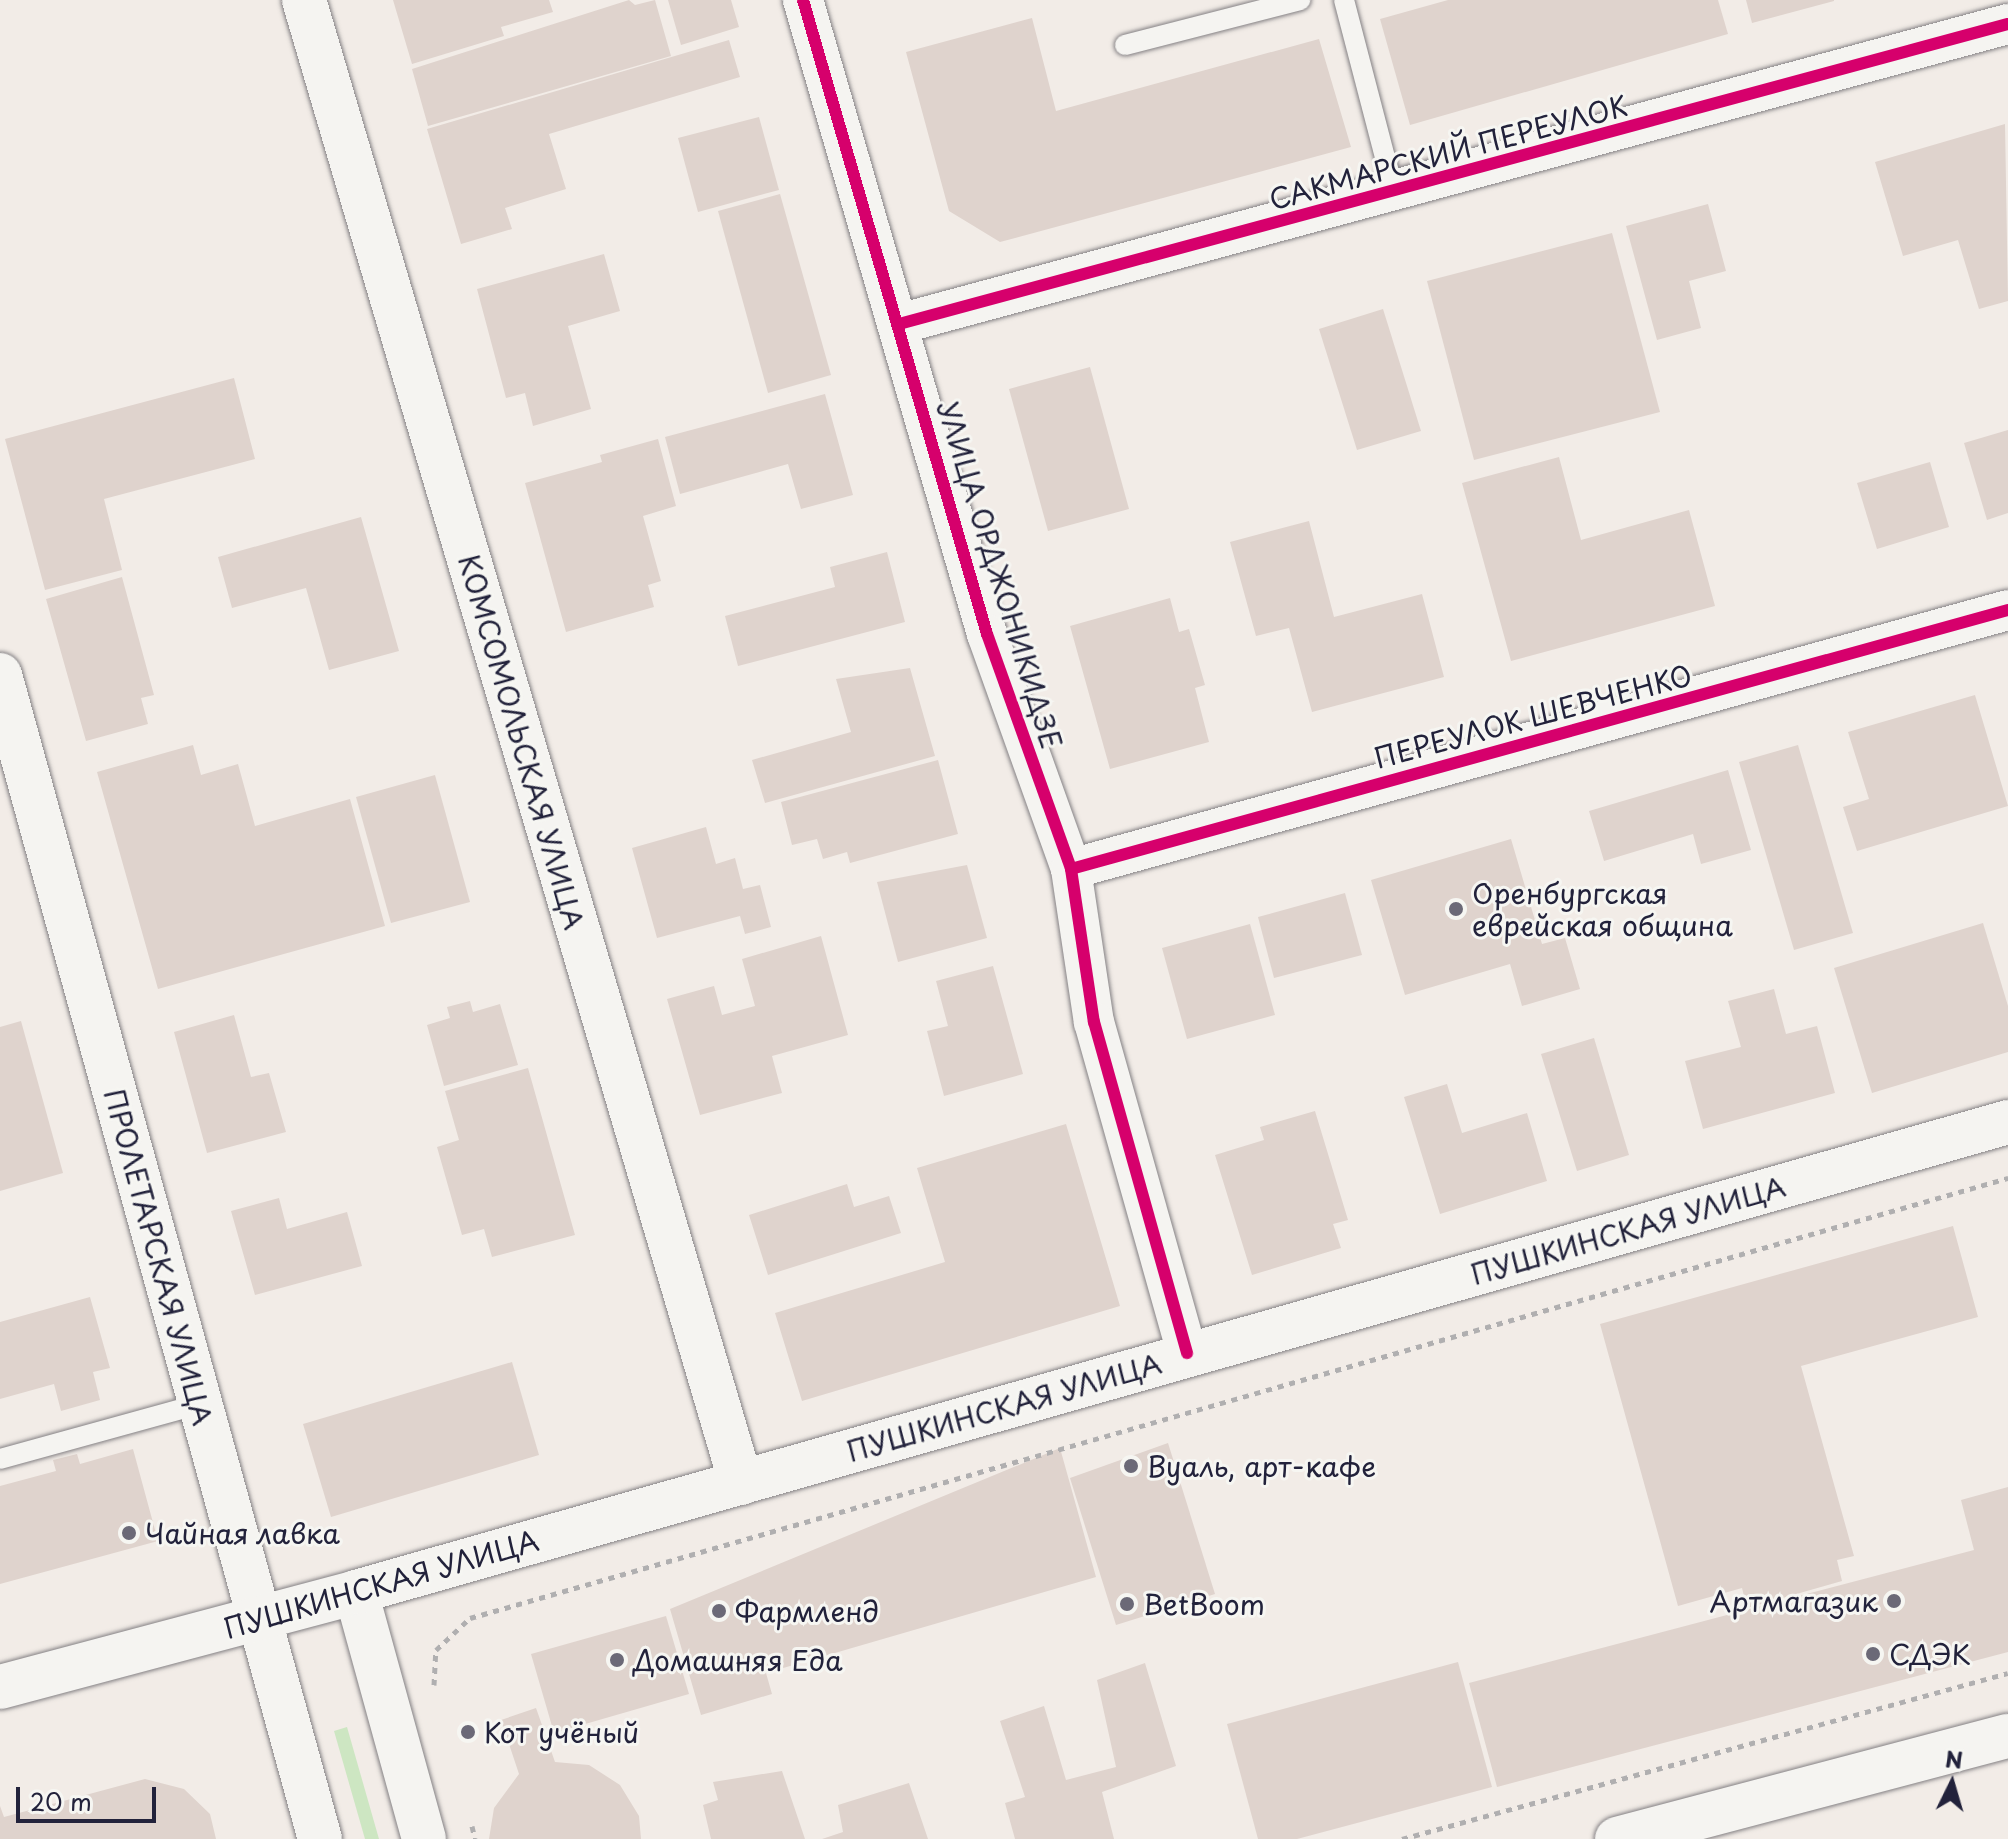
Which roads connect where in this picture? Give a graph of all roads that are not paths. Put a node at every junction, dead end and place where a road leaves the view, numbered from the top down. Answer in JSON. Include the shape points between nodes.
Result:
{"nodes":[{"id":1,"x":304,"y":0,"type":"edge"},
{"id":2,"x":803,"y":0,"type":"edge"},
{"id":3,"x":1300,"y":0,"type":"edge"},
{"id":4,"x":1344,"y":0,"type":"edge"},
{"id":5,"x":2008,"y":24,"type":"edge"},
{"id":6,"x":1125,"y":45,"type":"dead end"},
{"id":7,"x":1394,"y":192,"type":"junction"},
{"id":8,"x":899,"y":324,"type":"junction"},
{"id":9,"x":2008,"y":610,"type":"edge"},
{"id":10,"x":0,"y":675,"type":"edge"},
{"id":11,"x":1071,"y":869,"type":"junction"},
{"id":12,"x":2008,"y":1122,"type":"edge"},
{"id":13,"x":1187,"y":1353,"type":"junction"},
{"id":14,"x":199,"y":1404,"type":"junction"},
{"id":15,"x":0,"y":1459,"type":"edge"},
{"id":16,"x":741,"y":1483,"type":"junction"},
{"id":17,"x":356,"y":1592,"type":"junction"},
{"id":18,"x":257,"y":1619,"type":"junction"},
{"id":19,"x":0,"y":1687,"type":"edge"},
{"id":20,"x":2008,"y":1736,"type":"edge"},
{"id":21,"x":320,"y":1839,"type":"edge"},
{"id":22,"x":424,"y":1839,"type":"edge"},
{"id":23,"x":1617,"y":1839,"type":"edge"}],
"edges":[{"from":1,"to":16,"type":"main road","name":"КОМСОМОЛЬСКАЯ УЛИЦА"},
{"from":2,"to":8,"type":"street","name":"УЛИЦА ОРДЖОНИКИДЗЕ"},
{"from":3,"to":6,"type":"lane"},
{"from":4,"to":7,"type":"lane"},
{"from":5,"to":7,"type":"street","name":"САКМАРСКИЙ ПЕРЕУЛОК"},
{"from":7,"to":8,"type":"street","name":"САКМАРСКИЙ ПЕРЕУЛОК"},
{"from":8,"to":11,"type":"street","name":"УЛИЦА ОРДЖОНИКИДЗЕ","via":[[987,634]]},
{"from":9,"to":11,"type":"street","name":"ПЕРЕУЛОК ШЕВЧЕНКО"},
{"from":10,"to":14,"type":"main road","name":"ПРОЛЕТАРСКАЯ УЛИЦА"},
{"from":11,"to":13,"type":"street","name":"УЛИЦА ОРДЖОНИКИДЗЕ","via":[[1094,1022]]},
{"from":12,"to":13,"type":"main road","name":"ПУШКИНСКАЯ УЛИЦА"},
{"from":13,"to":16,"type":"main road","name":"ПУШКИНСКАЯ УЛИЦА"},
{"from":14,"to":15,"type":"lane"},
{"from":14,"to":18,"type":"main road","name":"ПРОЛЕТАРСКАЯ УЛИЦА"},
{"from":16,"to":17,"type":"main road","name":"ПУШКИНСКАЯ УЛИЦА"},
{"from":17,"to":18,"type":"main road","name":"ПУШКИНСКАЯ УЛИЦА"},
{"from":17,"to":22,"type":"main road"},
{"from":18,"to":19,"type":"main road","name":"ПУШКИНСКАЯ УЛИЦА"},
{"from":18,"to":21,"type":"main road","name":"ПРОЛЕТАРСКАЯ УЛИЦА"},
{"from":20,"to":23,"type":"main road"}]}
